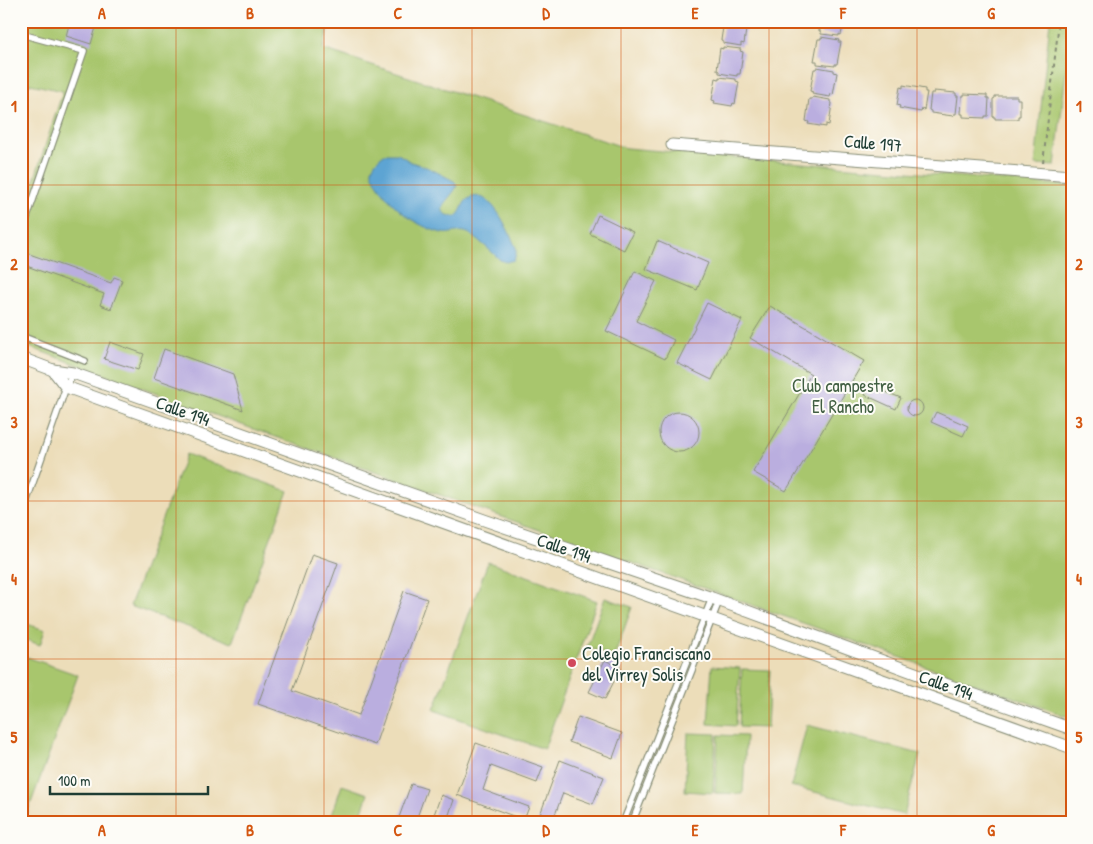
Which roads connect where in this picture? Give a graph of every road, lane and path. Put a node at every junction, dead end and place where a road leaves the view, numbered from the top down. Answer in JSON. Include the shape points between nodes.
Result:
{"nodes":[{"id":1,"x":1060,"y":21,"type":"edge"},
{"id":2,"x":21,"y":34,"type":"edge"},
{"id":3,"x":672,"y":145,"type":"dead end"},
{"id":4,"x":1042,"y":169,"type":"dead end"},
{"id":5,"x":1072,"y":176,"type":"edge"},
{"id":6,"x":21,"y":235,"type":"edge"},
{"id":7,"x":21,"y":336,"type":"edge"},
{"id":8,"x":21,"y":358,"type":"edge"},
{"id":9,"x":85,"y":361,"type":"dead end"},
{"id":10,"x":53,"y":370,"type":"junction"},
{"id":11,"x":73,"y":373,"type":"junction"},
{"id":12,"x":66,"y":387,"type":"junction"},
{"id":13,"x":21,"y":517,"type":"edge"},
{"id":14,"x":716,"y":599,"type":"junction"},
{"id":15,"x":709,"y":617,"type":"junction"},
{"id":16,"x":964,"y":691,"type":"junction"},
{"id":17,"x":958,"y":709,"type":"junction"},
{"id":18,"x":1072,"y":729,"type":"edge"},
{"id":19,"x":1072,"y":748,"type":"edge"},
{"id":20,"x":623,"y":823,"type":"edge"},
{"id":21,"x":632,"y":823,"type":"edge"}],
"edges":[{"from":1,"to":4,"type":"path"},
{"from":2,"to":6,"type":"lane","via":[[84,51]]},
{"from":3,"to":5,"type":"street","name":"Calle 197"},
{"from":7,"to":9,"type":"lane"},
{"from":8,"to":10,"type":"street","name":"Calle 194"},
{"from":10,"to":11,"type":"street","name":"Calle 194"},
{"from":10,"to":12,"type":"street"},
{"from":11,"to":12,"type":"lane"},
{"from":11,"to":14,"type":"street","name":"Calle 194"},
{"from":12,"to":13,"type":"lane"},
{"from":12,"to":15,"type":"street","name":"Calle 194"},
{"from":14,"to":15,"type":"lane"},
{"from":14,"to":16,"type":"street","name":"Calle 194"},
{"from":15,"to":17,"type":"street","name":"Calle 194"},
{"from":15,"to":20,"type":"lane"},
{"from":15,"to":21,"type":"lane"},
{"from":16,"to":17,"type":"lane"},
{"from":16,"to":18,"type":"street","name":"Calle 194"},
{"from":17,"to":19,"type":"street","name":"Calle 194"}]}
